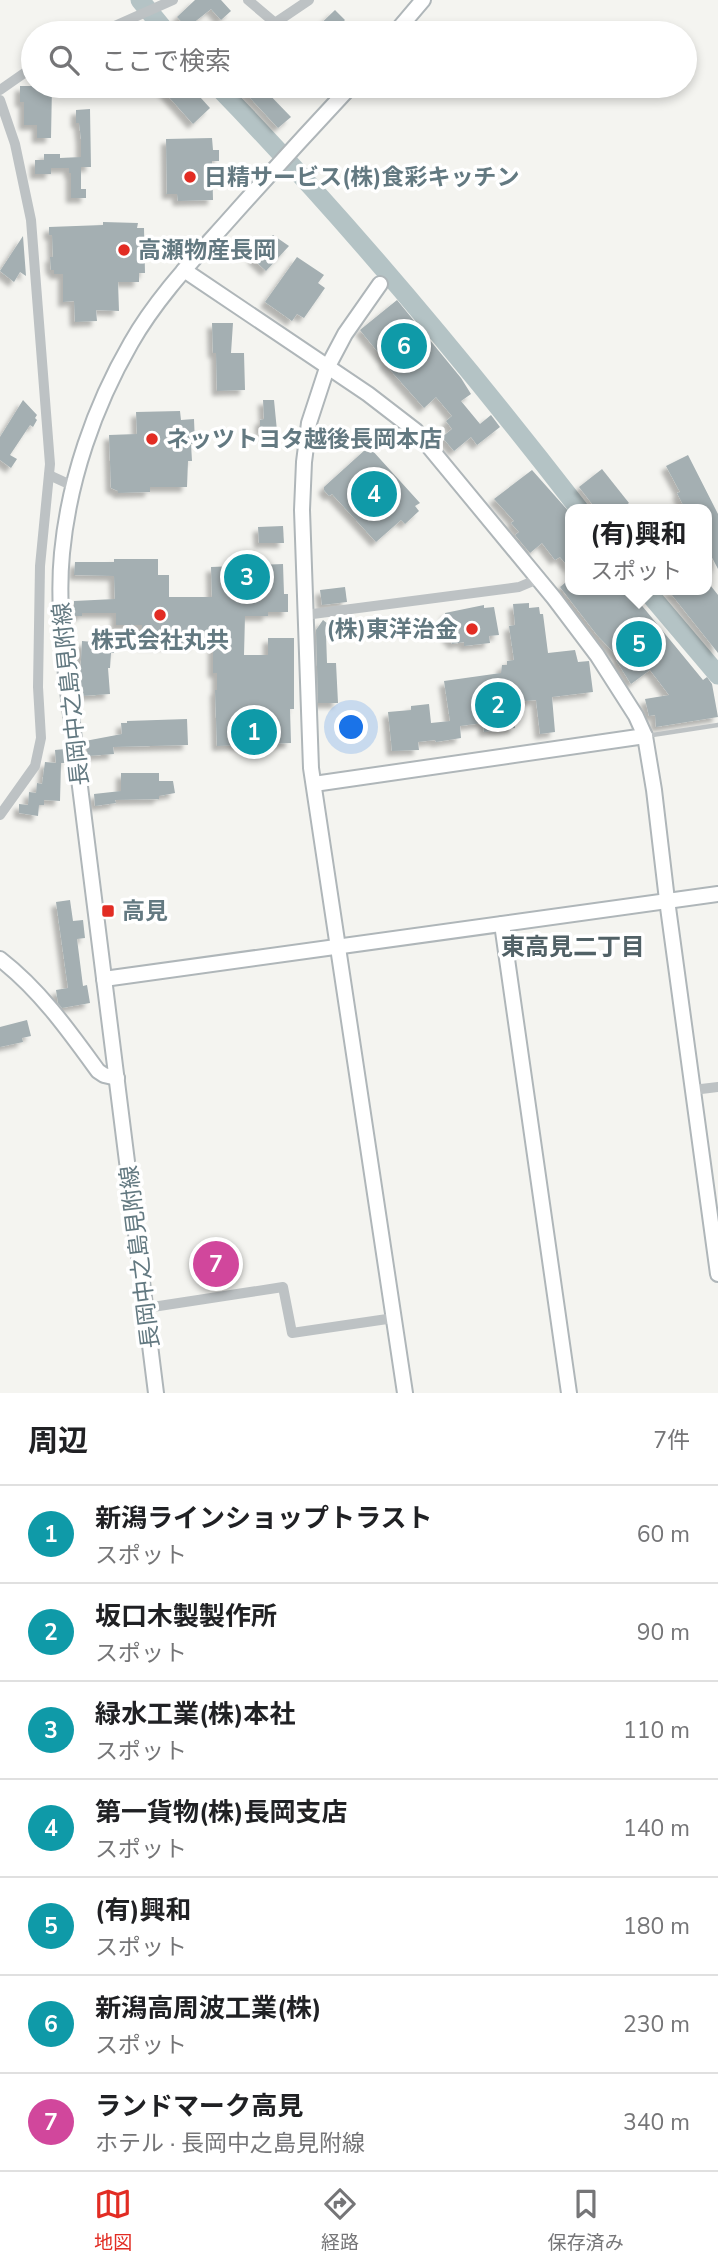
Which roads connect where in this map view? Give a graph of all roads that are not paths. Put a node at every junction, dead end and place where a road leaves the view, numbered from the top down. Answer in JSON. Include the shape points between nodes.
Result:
{"nodes":[{"id":1,"x":173,"y":0,"type":"edge"},
{"id":2,"x":248,"y":0,"type":"edge"},
{"id":3,"x":309,"y":0,"type":"edge"},
{"id":4,"x":423,"y":0,"type":"edge"},
{"id":5,"x":126,"y":21,"type":"edge"},
{"id":6,"x":273,"y":21,"type":"edge"},
{"id":7,"x":278,"y":21,"type":"edge"},
{"id":8,"x":405,"y":21,"type":"edge"},
{"id":9,"x":21,"y":75,"type":"edge"},
{"id":10,"x":0,"y":90,"type":"edge"},
{"id":11,"x":340,"y":98,"type":"edge"},
{"id":12,"x":0,"y":100,"type":"edge"},
{"id":13,"x":184,"y":270,"type":"junction"},
{"id":14,"x":380,"y":284,"type":"dead end"},
{"id":15,"x":327,"y":368,"type":"junction"},
{"id":16,"x":49,"y":474,"type":"junction"},
{"id":17,"x":73,"y":486,"type":"junction"},
{"id":18,"x":538,"y":579,"type":"junction"},
{"id":19,"x":305,"y":615,"type":"junction"},
{"id":20,"x":718,"y":725,"type":"edge"},
{"id":21,"x":645,"y":736,"type":"junction"},
{"id":22,"x":314,"y":784,"type":"junction"},
{"id":23,"x":0,"y":815,"type":"edge"},
{"id":24,"x":718,"y":894,"type":"edge"},
{"id":25,"x":667,"y":900,"type":"junction"},
{"id":26,"x":502,"y":924,"type":"junction"},
{"id":27,"x":338,"y":947,"type":"junction"},
{"id":28,"x":0,"y":959,"type":"edge"},
{"id":29,"x":104,"y":979,"type":"junction"},
{"id":30,"x":117,"y":1078,"type":"junction"},
{"id":31,"x":718,"y":1087,"type":"edge"},
{"id":32,"x":693,"y":1090,"type":"junction"},
{"id":33,"x":718,"y":1274,"type":"edge"},
{"id":34,"x":146,"y":1308,"type":"junction"},
{"id":35,"x":394,"y":1318,"type":"junction"},
{"id":36,"x":156,"y":1393,"type":"edge"},
{"id":37,"x":405,"y":1393,"type":"edge"},
{"id":38,"x":569,"y":1393,"type":"edge"}],
"edges":[{"from":1,"to":5,"type":"street"},
{"from":2,"to":6,"type":"street"},
{"from":3,"to":7,"type":"street"},
{"from":4,"to":8,"type":"street"},
{"from":9,"to":10,"type":"street"},
{"from":11,"to":13,"type":"street","name":"長岡中之島見附線"},
{"from":12,"to":16,"type":"street","via":[[15,144],[31,220]]},
{"from":13,"to":15,"type":"street"},
{"from":13,"to":17,"type":"street","name":"長岡中之島見附線","via":[[131,342],[102,399]]},
{"from":14,"to":15,"type":"street"},
{"from":15,"to":18,"type":"street","via":[[416,431]]},
{"from":15,"to":19,"type":"street","via":[[309,424],[304,462]]},
{"from":16,"to":17,"type":"street"},
{"from":16,"to":23,"type":"street","via":[[39,593],[41,738],[35,766]]},
{"from":17,"to":29,"type":"street","name":"長岡中之島見附線","via":[[62,553],[61,618]]},
{"from":18,"to":19,"type":"street","via":[[519,587]]},
{"from":18,"to":21,"type":"street","via":[[597,654]]},
{"from":19,"to":22,"type":"street"},
{"from":20,"to":21,"type":"lane"},
{"from":21,"to":22,"type":"street"},
{"from":21,"to":25,"type":"street"},
{"from":22,"to":27,"type":"street"},
{"from":24,"to":25,"type":"street"},
{"from":25,"to":26,"type":"street"},
{"from":25,"to":32,"type":"street"},
{"from":26,"to":27,"type":"street"},
{"from":26,"to":38,"type":"street"},
{"from":27,"to":29,"type":"street"},
{"from":27,"to":35,"type":"street"},
{"from":28,"to":30,"type":"street","via":[[55,1014],[98,1071]]},
{"from":29,"to":30,"type":"street","name":"長岡中之島見附線"},
{"from":30,"to":34,"type":"street","name":"長岡中之島見附線"},
{"from":31,"to":32,"type":"street"},
{"from":32,"to":33,"type":"street"},
{"from":34,"to":35,"type":"street","via":[[283,1287],[292,1333]]},
{"from":34,"to":36,"type":"street","name":"長岡中之島見附線"},
{"from":35,"to":37,"type":"street"}]}
